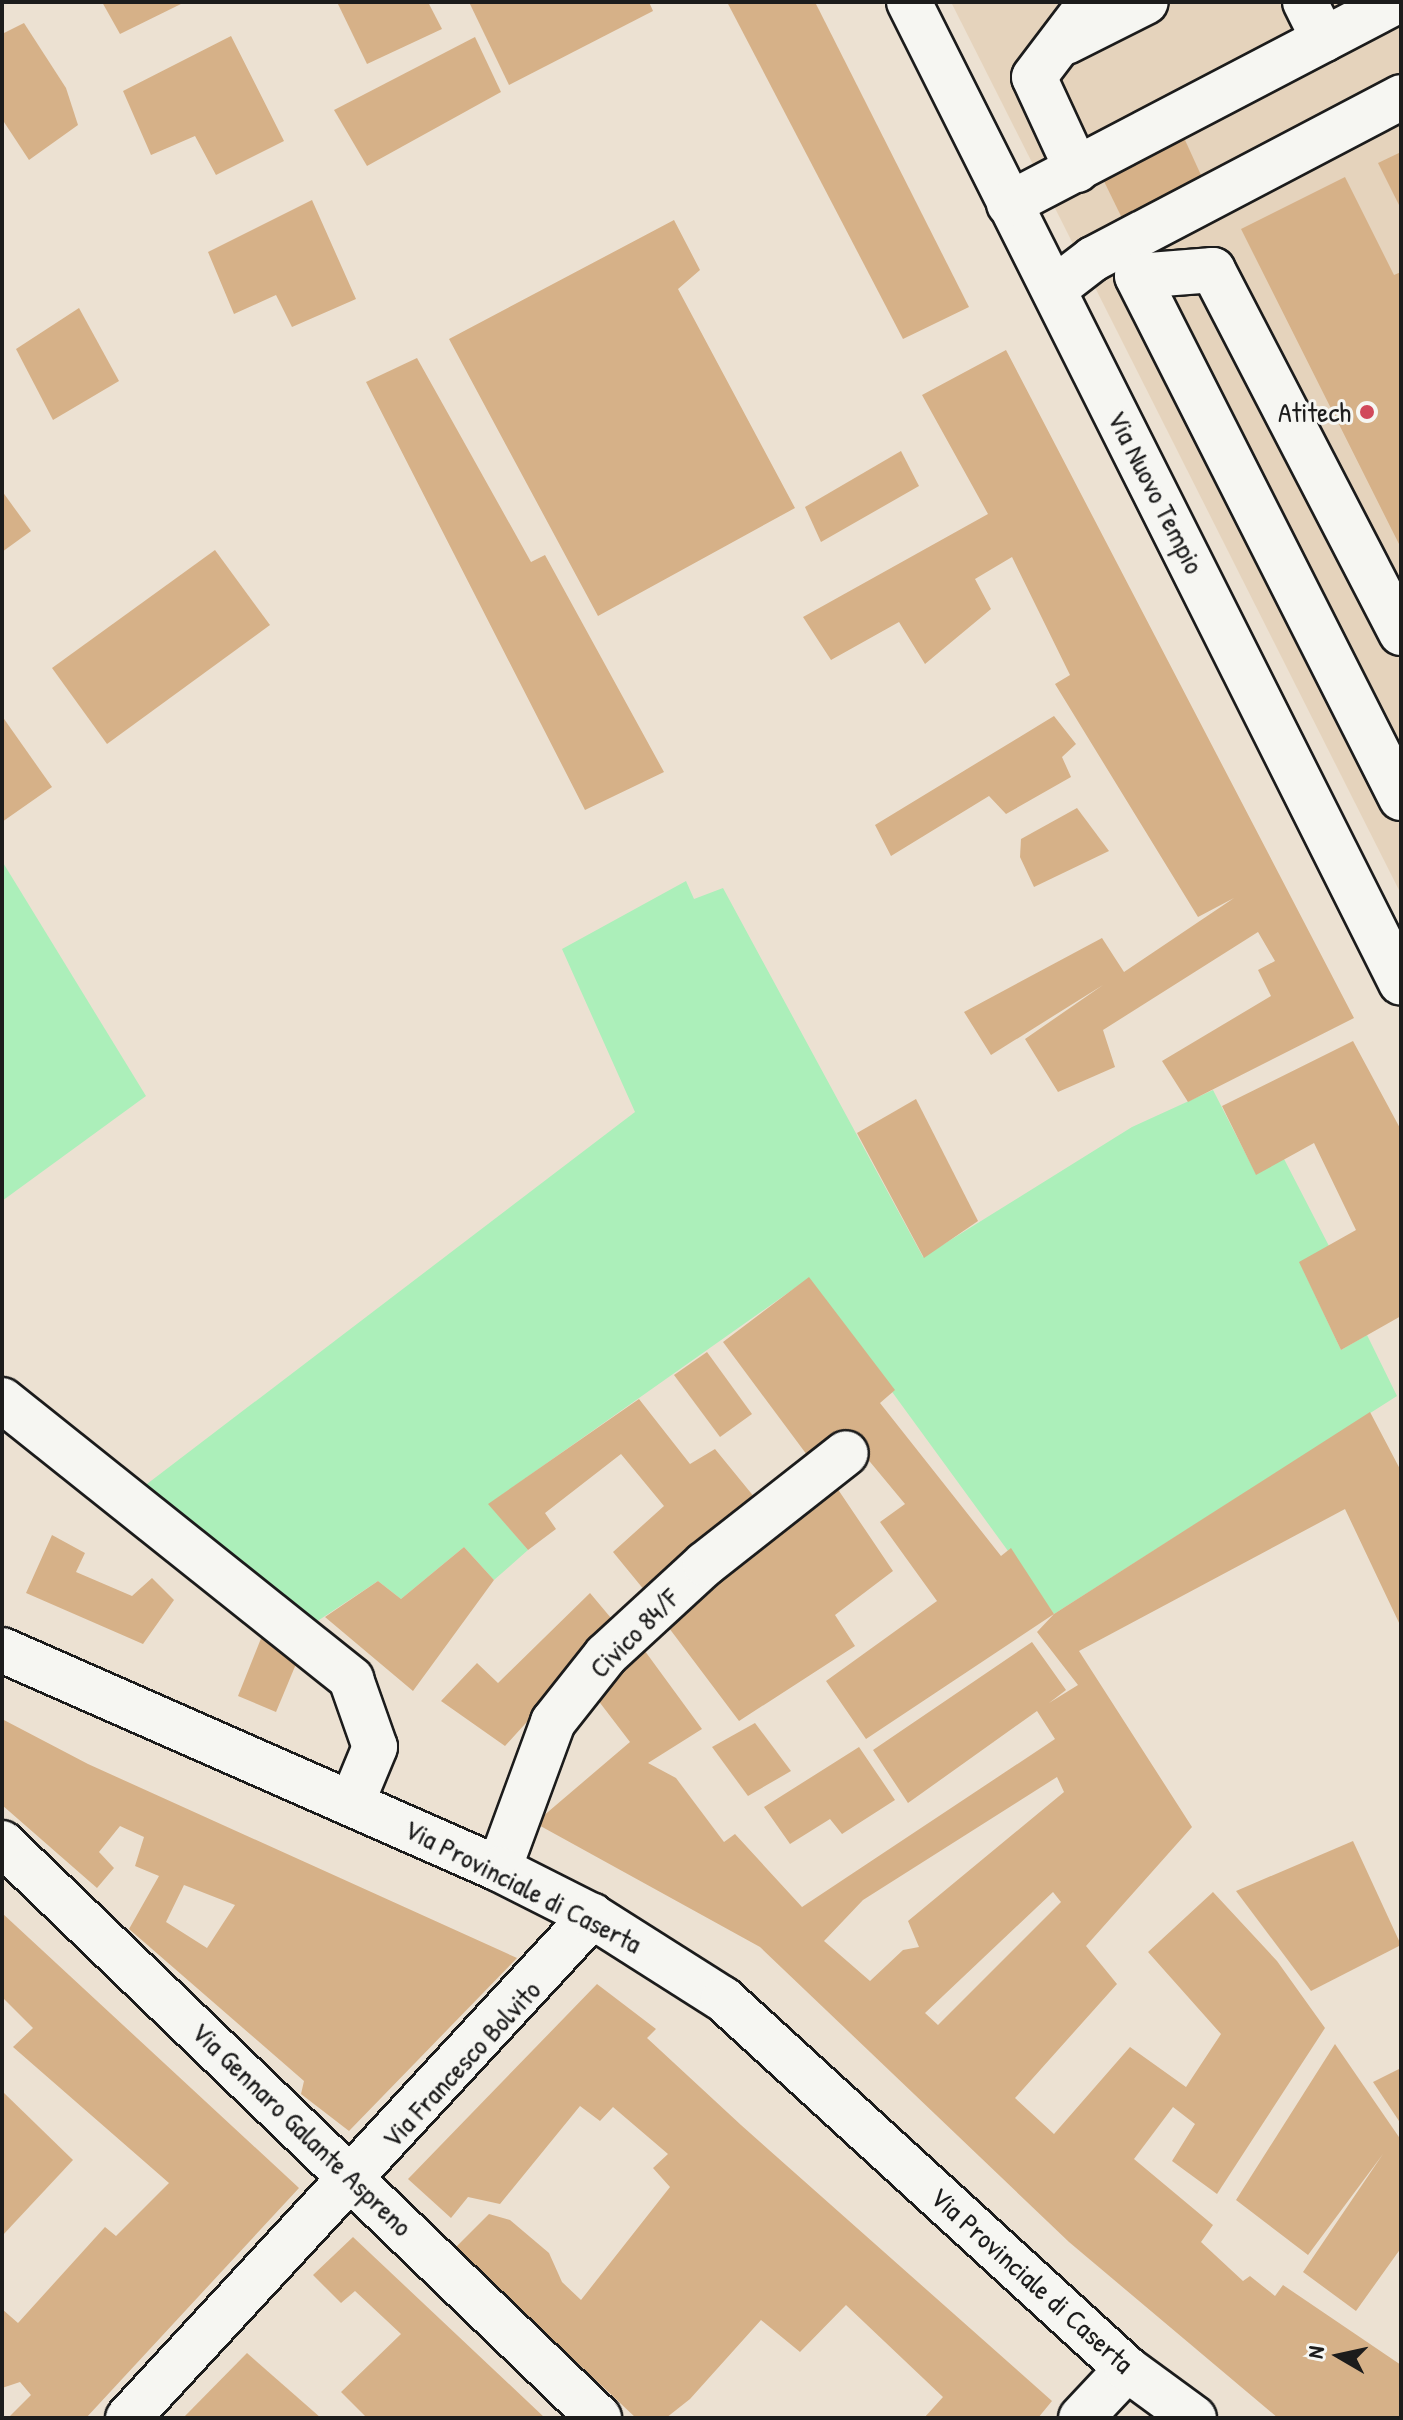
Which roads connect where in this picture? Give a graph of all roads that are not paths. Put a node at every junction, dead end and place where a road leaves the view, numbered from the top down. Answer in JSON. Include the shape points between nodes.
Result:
{"nodes":[{"id":1,"x":909,"y":2,"type":"edge"},
{"id":2,"x":1091,"y":2,"type":"edge"},
{"id":3,"x":1146,"y":2,"type":"edge"},
{"id":4,"x":1395,"y":2,"type":"edge"},
{"id":5,"x":1314,"y":21,"type":"edge"},
{"id":6,"x":1056,"y":47,"type":"junction"},
{"id":7,"x":1401,"y":97,"type":"edge"},
{"id":8,"x":1077,"y":170,"type":"junction"},
{"id":9,"x":1009,"y":204,"type":"junction"},
{"id":10,"x":1093,"y":259,"type":"junction"},
{"id":11,"x":1137,"y":276,"type":"junction"},
{"id":12,"x":1054,"y":289,"type":"junction"},
{"id":13,"x":1401,"y":633,"type":"edge"},
{"id":14,"x":1401,"y":798,"type":"edge"},
{"id":15,"x":1401,"y":983,"type":"edge"},
{"id":16,"x":2,"y":1400,"type":"edge"},
{"id":17,"x":846,"y":1453,"type":"dead end"},
{"id":18,"x":2,"y":1650,"type":"edge"},
{"id":19,"x":353,"y":1800,"type":"junction"},
{"id":20,"x":2,"y":1843,"type":"edge"},
{"id":21,"x":499,"y":1869,"type":"junction"},
{"id":22,"x":592,"y":1916,"type":"junction"},
{"id":23,"x":355,"y":2179,"type":"junction"},
{"id":24,"x":1127,"y":2369,"type":"junction"},
{"id":25,"x":128,"y":2418,"type":"edge"},
{"id":26,"x":599,"y":2418,"type":"edge"},
{"id":27,"x":1081,"y":2418,"type":"edge"},
{"id":28,"x":1194,"y":2418,"type":"edge"}],
"edges":[{"from":1,"to":9,"type":"street","name":"Via Nuovo Tempio"},
{"from":2,"to":6,"type":"street"},
{"from":3,"to":6,"type":"street"},
{"from":4,"to":5,"type":"street"},
{"from":5,"to":8,"type":"street"},
{"from":6,"to":8,"type":"street","via":[[1034,77]]},
{"from":7,"to":10,"type":"street"},
{"from":8,"to":9,"type":"street"},
{"from":9,"to":12,"type":"street","name":"Via Nuovo Tempio"},
{"from":10,"to":11,"type":"street"},
{"from":10,"to":12,"type":"street"},
{"from":11,"to":13,"type":"street","via":[[1213,270]]},
{"from":11,"to":14,"type":"street"},
{"from":12,"to":15,"type":"street","name":"Via Nuovo Tempio"},
{"from":16,"to":19,"type":"street","via":[[351,1679],[375,1747]]},
{"from":17,"to":21,"type":"street","name":"Civico 84/F","via":[[705,1564],[606,1655],[553,1722]]},
{"from":18,"to":19,"type":"street","name":"Via Provinciale di Caserta"},
{"from":19,"to":21,"type":"street","name":"Via Provinciale di Caserta"},
{"from":20,"to":23,"type":"street","name":"Via Gennaro Galante Aspreno"},
{"from":21,"to":22,"type":"street","name":"Via Provinciale di Caserta"},
{"from":22,"to":23,"type":"street","name":"Via Francesco Bolvito"},
{"from":22,"to":24,"type":"street","name":"Via Provinciale di Caserta","via":[[723,1999]]},
{"from":23,"to":25,"type":"street","name":"Via Francesco Bolvito"},
{"from":23,"to":26,"type":"street","name":"Via Gennaro Galante Aspreno"},
{"from":24,"to":27,"type":"street"},
{"from":24,"to":28,"type":"street","name":"Via Provinciale di Caserta"}]}
